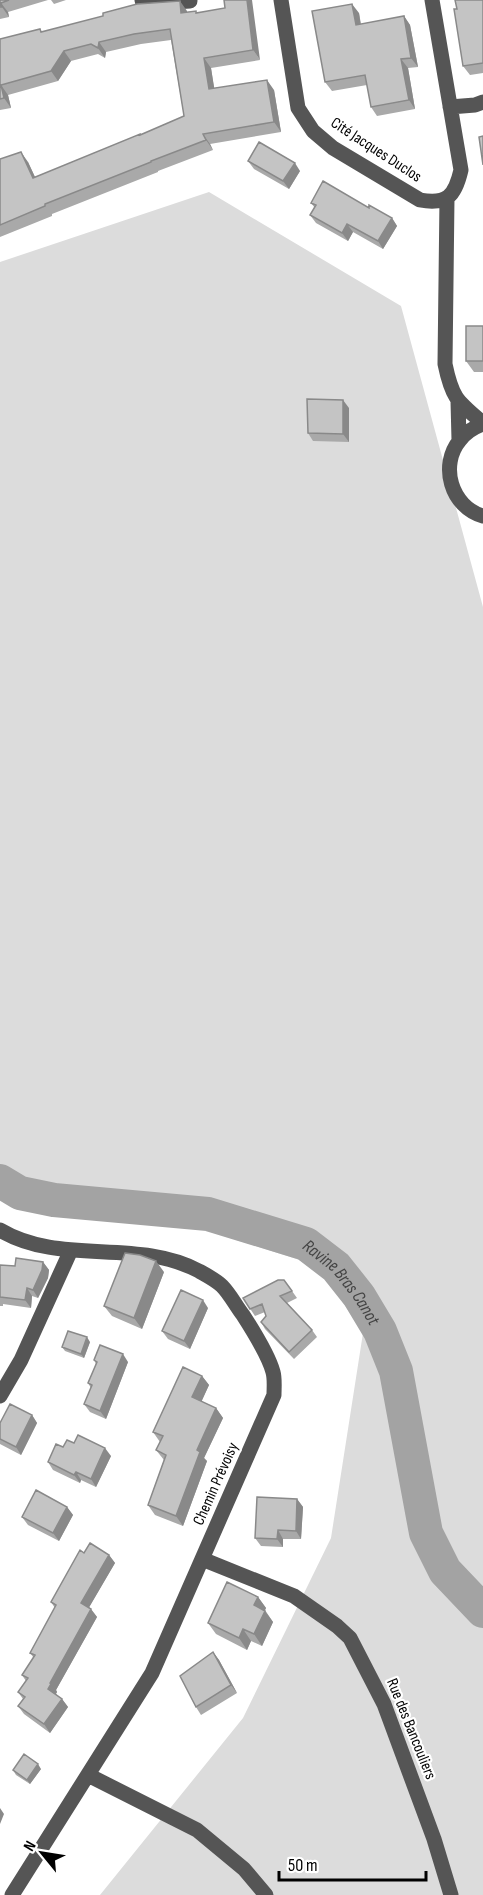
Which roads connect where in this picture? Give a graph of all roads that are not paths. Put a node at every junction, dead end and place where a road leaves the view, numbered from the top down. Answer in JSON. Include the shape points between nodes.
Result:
{"nodes":[{"id":1,"x":142,"y":0,"type":"edge"},
{"id":2,"x":281,"y":0,"type":"edge"},
{"id":3,"x":432,"y":0,"type":"edge"},
{"id":4,"x":190,"y":1,"type":"edge"},
{"id":5,"x":483,"y":102,"type":"edge"},
{"id":6,"x":450,"y":107,"type":"junction"},
{"id":7,"x":447,"y":198,"type":"junction"},
{"id":8,"x":458,"y":401,"type":"junction"},
{"id":9,"x":483,"y":423,"type":"edge"},
{"id":10,"x":459,"y":440,"type":"junction"},
{"id":11,"x":483,"y":516,"type":"edge"},
{"id":12,"x":0,"y":1230,"type":"edge"},
{"id":13,"x":71,"y":1250,"type":"junction"},
{"id":14,"x":0,"y":1396,"type":"edge"},
{"id":15,"x":202,"y":1559,"type":"junction"},
{"id":16,"x":88,"y":1775,"type":"junction"},
{"id":17,"x":12,"y":1895,"type":"edge"},
{"id":18,"x":266,"y":1895,"type":"edge"},
{"id":19,"x":451,"y":1895,"type":"edge"}],
"edges":[{"from":1,"to":4,"type":"street","via":[[143,4]]},
{"from":2,"to":7,"type":"street","name":"Cité Jacques Duclos","via":[[298,108],[313,131],[333,148],[420,200],[434,202]]},
{"from":3,"to":6,"type":"street"},
{"from":5,"to":6,"type":"street"},
{"from":6,"to":7,"type":"street","via":[[461,170],[458,186]]},
{"from":7,"to":8,"type":"street","via":[[445,364]]},
{"from":8,"to":9,"type":"street"},
{"from":8,"to":10,"type":"street"},
{"from":9,"to":10,"type":"street"},
{"from":10,"to":11,"type":"street","via":[[450,463],[452,488],[467,508]]},
{"from":12,"to":13,"type":"street","name":"Chemin Prévoisy","via":[[31,1244]]},
{"from":13,"to":14,"type":"street","via":[[21,1360]]},
{"from":13,"to":15,"type":"street","name":"Chemin Prévoisy","via":[[162,1257],[204,1274],[228,1294],[254,1331],[273,1372],[274,1395]]},
{"from":15,"to":16,"type":"street","name":"Chemin Prévoisy","via":[[152,1672]]},
{"from":15,"to":19,"type":"street","name":"Rue des Bancouliers","via":[[294,1596],[350,1638],[384,1704]]},
{"from":16,"to":17,"type":"street","name":"Chemin Prévoisy"},
{"from":16,"to":18,"type":"street","via":[[197,1830],[244,1869]]}]}
